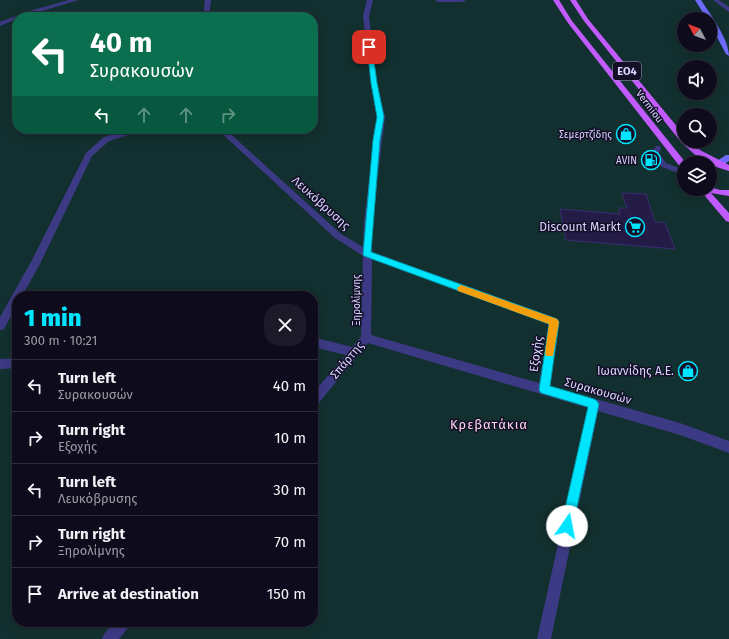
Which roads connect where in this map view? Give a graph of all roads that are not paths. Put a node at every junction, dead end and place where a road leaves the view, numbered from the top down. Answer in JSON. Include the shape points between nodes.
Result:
{"nodes":[{"id":1,"x":75,"y":0,"type":"edge"},
{"id":2,"x":208,"y":0,"type":"edge"},
{"id":3,"x":370,"y":0,"type":"edge"},
{"id":4,"x":438,"y":0,"type":"edge"},
{"id":5,"x":463,"y":0,"type":"edge"},
{"id":6,"x":556,"y":0,"type":"edge"},
{"id":7,"x":573,"y":0,"type":"edge"},
{"id":8,"x":698,"y":0,"type":"edge"},
{"id":9,"x":716,"y":0,"type":"edge"},
{"id":10,"x":729,"y":10,"type":"edge"},
{"id":11,"x":32,"y":12,"type":"edge"},
{"id":12,"x":207,"y":12,"type":"edge"},
{"id":13,"x":706,"y":12,"type":"edge"},
{"id":14,"x":12,"y":20,"type":"edge"},
{"id":15,"x":0,"y":24,"type":"edge"},
{"id":16,"x":717,"y":32,"type":"edge"},
{"id":17,"x":729,"y":54,"type":"edge"},
{"id":18,"x":677,"y":132,"type":"edge"},
{"id":19,"x":122,"y":134,"type":"edge"},
{"id":20,"x":226,"y":134,"type":"edge"},
{"id":21,"x":658,"y":148,"type":"dead end"},
{"id":22,"x":692,"y":148,"type":"edge"},
{"id":23,"x":704,"y":156,"type":"edge"},
{"id":24,"x":677,"y":157,"type":"edge"},
{"id":25,"x":729,"y":157,"type":"edge"},
{"id":26,"x":717,"y":163,"type":"joint"},
{"id":27,"x":729,"y":168,"type":"edge"},
{"id":28,"x":677,"y":170,"type":"edge"},
{"id":29,"x":717,"y":192,"type":"edge"},
{"id":30,"x":729,"y":193,"type":"edge"},
{"id":31,"x":709,"y":196,"type":"edge"},
{"id":32,"x":729,"y":219,"type":"edge"},
{"id":33,"x":367,"y":254,"type":"junction"},
{"id":34,"x":20,"y":291,"type":"edge"},
{"id":35,"x":12,"y":305,"type":"edge"},
{"id":36,"x":554,"y":322,"type":"joint"},
{"id":37,"x":0,"y":326,"type":"edge"},
{"id":38,"x":366,"y":338,"type":"junction"},
{"id":39,"x":318,"y":343,"type":"edge"},
{"id":40,"x":354,"y":352,"type":"junction"},
{"id":41,"x":12,"y":363,"type":"edge"},
{"id":42,"x":0,"y":364,"type":"edge"},
{"id":43,"x":544,"y":390,"type":"junction"},
{"id":44,"x":318,"y":395,"type":"edge"},
{"id":45,"x":594,"y":404,"type":"junction"},
{"id":46,"x":729,"y":446,"type":"edge"},
{"id":47,"x":120,"y":627,"type":"edge"},
{"id":48,"x":109,"y":639,"type":"edge"},
{"id":49,"x":544,"y":639,"type":"edge"}],
"edges":[{"from":1,"to":11,"type":"street"},
{"from":2,"to":12,"type":"street"},
{"from":3,"to":33,"type":"street","name":"Ξηρολίμνης","via":[[366,16],[380,117]]},
{"from":4,"to":5,"type":"street"},
{"from":6,"to":24,"type":"main road","name":"Vermiou","number":"ΕΟ4","via":[[570,22]]},
{"from":7,"to":18,"type":"main road","name":"Vermiou","number":"ΕΟ4"},
{"from":8,"to":13,"type":"street"},
{"from":9,"to":10,"type":"street"},
{"from":14,"to":15,"type":"street"},
{"from":16,"to":17,"type":"street"},
{"from":19,"to":34,"type":"street","via":[[98,143],[94,149]]},
{"from":20,"to":33,"type":"street","name":"Λευκόβρυσης","via":[[338,236]]},
{"from":21,"to":28,"type":"lane","via":[[655,153],[664,165]]},
{"from":22,"to":23,"type":"main road","name":"Vermiou","number":"ΕΟ4"},
{"from":25,"to":26,"type":"street"},
{"from":26,"to":27,"type":"main road","number":"ΕΟ4"},
{"from":29,"to":30,"type":"main road"},
{"from":31,"to":32,"type":"main road"},
{"from":33,"to":36,"type":"street","name":"Λευκόβρυσης"},
{"from":33,"to":38,"type":"street","name":"Ξηρολίμνης"},
{"from":35,"to":37,"type":"street"},
{"from":36,"to":43,"type":"street","name":"Εξοχής"},
{"from":38,"to":40,"type":"street","name":"Σπάρτης"},
{"from":38,"to":43,"type":"street","name":"Συρακουσών"},
{"from":39,"to":40,"type":"street"},
{"from":40,"to":44,"type":"street","name":"Σπάρτης"},
{"from":41,"to":42,"type":"street"},
{"from":43,"to":45,"type":"street","name":"Συρακουσών"},
{"from":45,"to":46,"type":"street","name":"Συρακουσών"},
{"from":45,"to":49,"type":"street"},
{"from":47,"to":48,"type":"street"}]}
